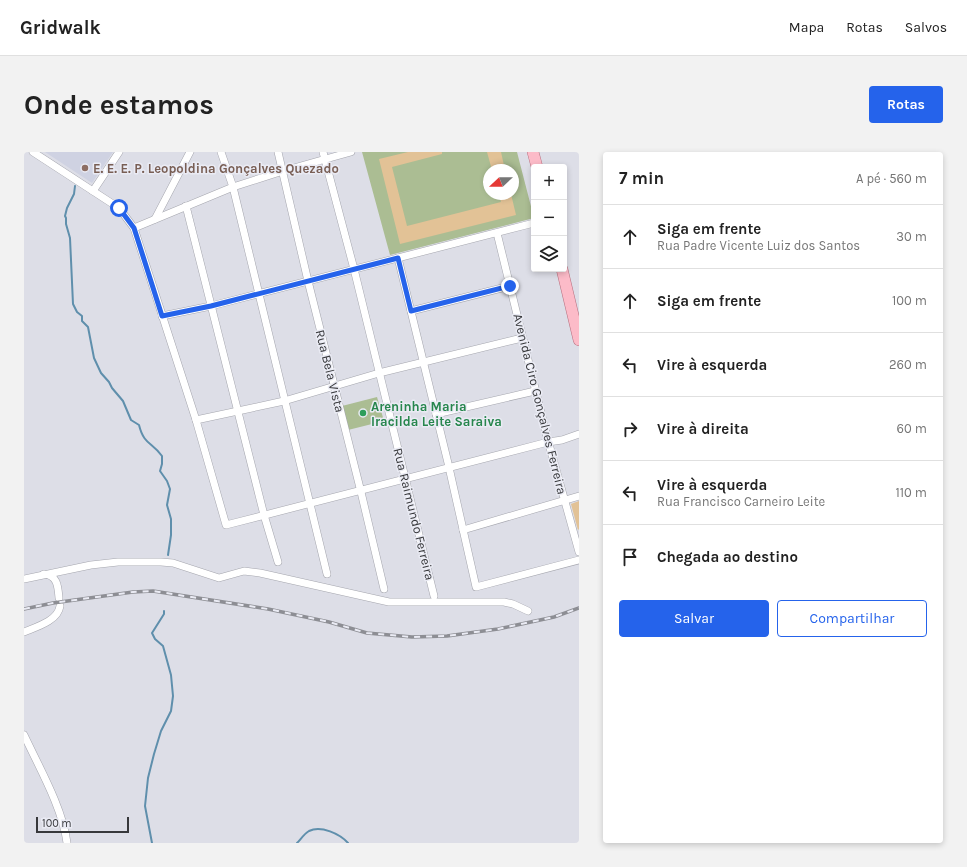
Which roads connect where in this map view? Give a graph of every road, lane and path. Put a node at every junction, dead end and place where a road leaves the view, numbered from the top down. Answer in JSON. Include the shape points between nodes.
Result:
{"nodes":[{"id":1,"x":34,"y":152,"type":"edge"},
{"id":2,"x":119,"y":152,"type":"edge"},
{"id":3,"x":190,"y":152,"type":"edge"},
{"id":4,"x":221,"y":152,"type":"edge"},
{"id":5,"x":278,"y":152,"type":"edge"},
{"id":6,"x":351,"y":152,"type":"edge"},
{"id":7,"x":533,"y":152,"type":"edge"},
{"id":8,"x":324,"y":156,"type":"edge"},
{"id":9,"x":536,"y":164,"type":"edge"},
{"id":10,"x":283,"y":171,"type":"junction"},
{"id":11,"x":233,"y":187,"type":"junction"},
{"id":12,"x":93,"y":191,"type":"junction"},
{"id":13,"x":186,"y":206,"type":"junction"},
{"id":14,"x":155,"y":219,"type":"junction"},
{"id":15,"x":531,"y":224,"type":"edge"},
{"id":16,"x":134,"y":228,"type":"junction"},
{"id":17,"x":497,"y":232,"type":"junction"},
{"id":18,"x":398,"y":258,"type":"junction"},
{"id":19,"x":354,"y":269,"type":"junction"},
{"id":20,"x":563,"y":272,"type":"edge"},
{"id":21,"x":308,"y":281,"type":"junction"},
{"id":22,"x":510,"y":286,"type":"junction"},
{"id":23,"x":259,"y":293,"type":"junction"},
{"id":24,"x":211,"y":306,"type":"junction"},
{"id":25,"x":411,"y":311,"type":"junction"},
{"id":26,"x":162,"y":316,"type":"junction"},
{"id":27,"x":522,"y":338,"type":"junction"},
{"id":28,"x":579,"y":340,"type":"edge"},
{"id":29,"x":424,"y":362,"type":"junction"},
{"id":30,"x":379,"y":373,"type":"junction"},
{"id":31,"x":334,"y":387,"type":"junction"},
{"id":32,"x":535,"y":390,"type":"junction"},
{"id":33,"x":284,"y":401,"type":"junction"},
{"id":34,"x":238,"y":411,"type":"junction"},
{"id":35,"x":436,"y":414,"type":"junction"},
{"id":36,"x":196,"y":420,"type":"junction"},
{"id":37,"x":579,"y":434,"type":"edge"},
{"id":38,"x":548,"y":442,"type":"junction"},
{"id":39,"x":449,"y":468,"type":"junction"},
{"id":40,"x":406,"y":479,"type":"junction"},
{"id":41,"x":361,"y":491,"type":"junction"},
{"id":42,"x":579,"y":496,"type":"edge"},
{"id":43,"x":565,"y":501,"type":"junction"},
{"id":44,"x":310,"y":504,"type":"junction"},
{"id":45,"x":264,"y":515,"type":"junction"},
{"id":46,"x":463,"y":530,"type":"junction"},
{"id":47,"x":579,"y":552,"type":"edge"},
{"id":48,"x":579,"y":560,"type":"edge"},
{"id":49,"x":278,"y":562,"type":"dead end"},
{"id":50,"x":327,"y":574,"type":"dead end"},
{"id":51,"x":39,"y":575,"type":"junction"},
{"id":52,"x":24,"y":579,"type":"edge"},
{"id":53,"x":384,"y":589,"type":"dead end"},
{"id":54,"x":434,"y":596,"type":"dead end"},
{"id":55,"x":528,"y":611,"type":"dead end"},
{"id":56,"x":24,"y":632,"type":"edge"},
{"id":57,"x":24,"y":735,"type":"edge"},
{"id":58,"x":67,"y":843,"type":"edge"}],
"edges":[{"from":1,"to":12,"type":"street"},
{"from":2,"to":12,"type":"street"},
{"from":3,"to":14,"type":"street"},
{"from":4,"to":11,"type":"street"},
{"from":5,"to":10,"type":"street","name":"Rua Bela Vista"},
{"from":6,"to":8,"type":"street"},
{"from":7,"to":9,"type":"main road"},
{"from":8,"to":10,"type":"street"},
{"from":8,"to":19,"type":"street","name":"Rua Raimundo Ferreira"},
{"from":10,"to":11,"type":"street"},
{"from":10,"to":21,"type":"street","name":"Rua Bela Vista"},
{"from":11,"to":13,"type":"street"},
{"from":11,"to":23,"type":"street"},
{"from":12,"to":16,"type":"street","via":[[119,208]]},
{"from":13,"to":14,"type":"street"},
{"from":13,"to":24,"type":"street"},
{"from":14,"to":16,"type":"street"},
{"from":15,"to":17,"type":"street"},
{"from":16,"to":26,"type":"street"},
{"from":17,"to":18,"type":"street"},
{"from":17,"to":22,"type":"street","name":"Avenida Ciro Gonçalves Ferreira"},
{"from":18,"to":19,"type":"street"},
{"from":18,"to":25,"type":"street"},
{"from":19,"to":21,"type":"street"},
{"from":19,"to":30,"type":"street","name":"Rua Raimundo Ferreira"},
{"from":20,"to":28,"type":"main road"},
{"from":21,"to":23,"type":"street"},
{"from":21,"to":31,"type":"street","name":"Rua Bela Vista"},
{"from":22,"to":25,"type":"street"},
{"from":22,"to":27,"type":"street","name":"Avenida Ciro Gonçalves Ferreira"},
{"from":23,"to":24,"type":"street"},
{"from":23,"to":33,"type":"street"},
{"from":24,"to":26,"type":"street"},
{"from":24,"to":34,"type":"street"},
{"from":25,"to":29,"type":"street"},
{"from":26,"to":36,"type":"street"},
{"from":27,"to":29,"type":"street"},
{"from":27,"to":32,"type":"street","name":"Avenida Ciro Gonçalves Ferreira"},
{"from":29,"to":30,"type":"street"},
{"from":29,"to":35,"type":"street"},
{"from":30,"to":31,"type":"street"},
{"from":30,"to":40,"type":"street","name":"Rua Raimundo Ferreira"},
{"from":31,"to":33,"type":"street"},
{"from":31,"to":41,"type":"street","name":"Rua Bela Vista"},
{"from":32,"to":35,"type":"street"},
{"from":32,"to":38,"type":"street","name":"Avenida Ciro Gonçalves Ferreira"},
{"from":33,"to":34,"type":"street"},
{"from":33,"to":44,"type":"street"},
{"from":34,"to":36,"type":"street"},
{"from":34,"to":45,"type":"street"},
{"from":35,"to":39,"type":"street"},
{"from":36,"to":45,"type":"street","via":[[226,525]]},
{"from":37,"to":38,"type":"street"},
{"from":38,"to":39,"type":"street"},
{"from":38,"to":43,"type":"street","name":"Avenida Ciro Gonçalves Ferreira"},
{"from":39,"to":40,"type":"street"},
{"from":39,"to":46,"type":"street"},
{"from":40,"to":41,"type":"street"},
{"from":40,"to":54,"type":"street","name":"Rua Raimundo Ferreira"},
{"from":41,"to":44,"type":"street"},
{"from":41,"to":53,"type":"street","name":"Rua Bela Vista"},
{"from":42,"to":43,"type":"street"},
{"from":43,"to":46,"type":"street"},
{"from":43,"to":47,"type":"street","name":"Avenida Ciro Gonçalves Ferreira"},
{"from":44,"to":45,"type":"street"},
{"from":44,"to":50,"type":"street"},
{"from":45,"to":49,"type":"street"},
{"from":46,"to":48,"type":"street","via":[[476,588]]},
{"from":51,"to":52,"type":"street"},
{"from":51,"to":55,"type":"street","via":[[99,564],[161,562],[173,563],[219,578],[244,571],[260,573],[389,602],[504,602]]},
{"from":51,"to":56,"type":"street","via":[[47,574],[54,578],[57,584],[58,613]]},
{"from":57,"to":58,"type":"street","via":[[64,823]]}]}
